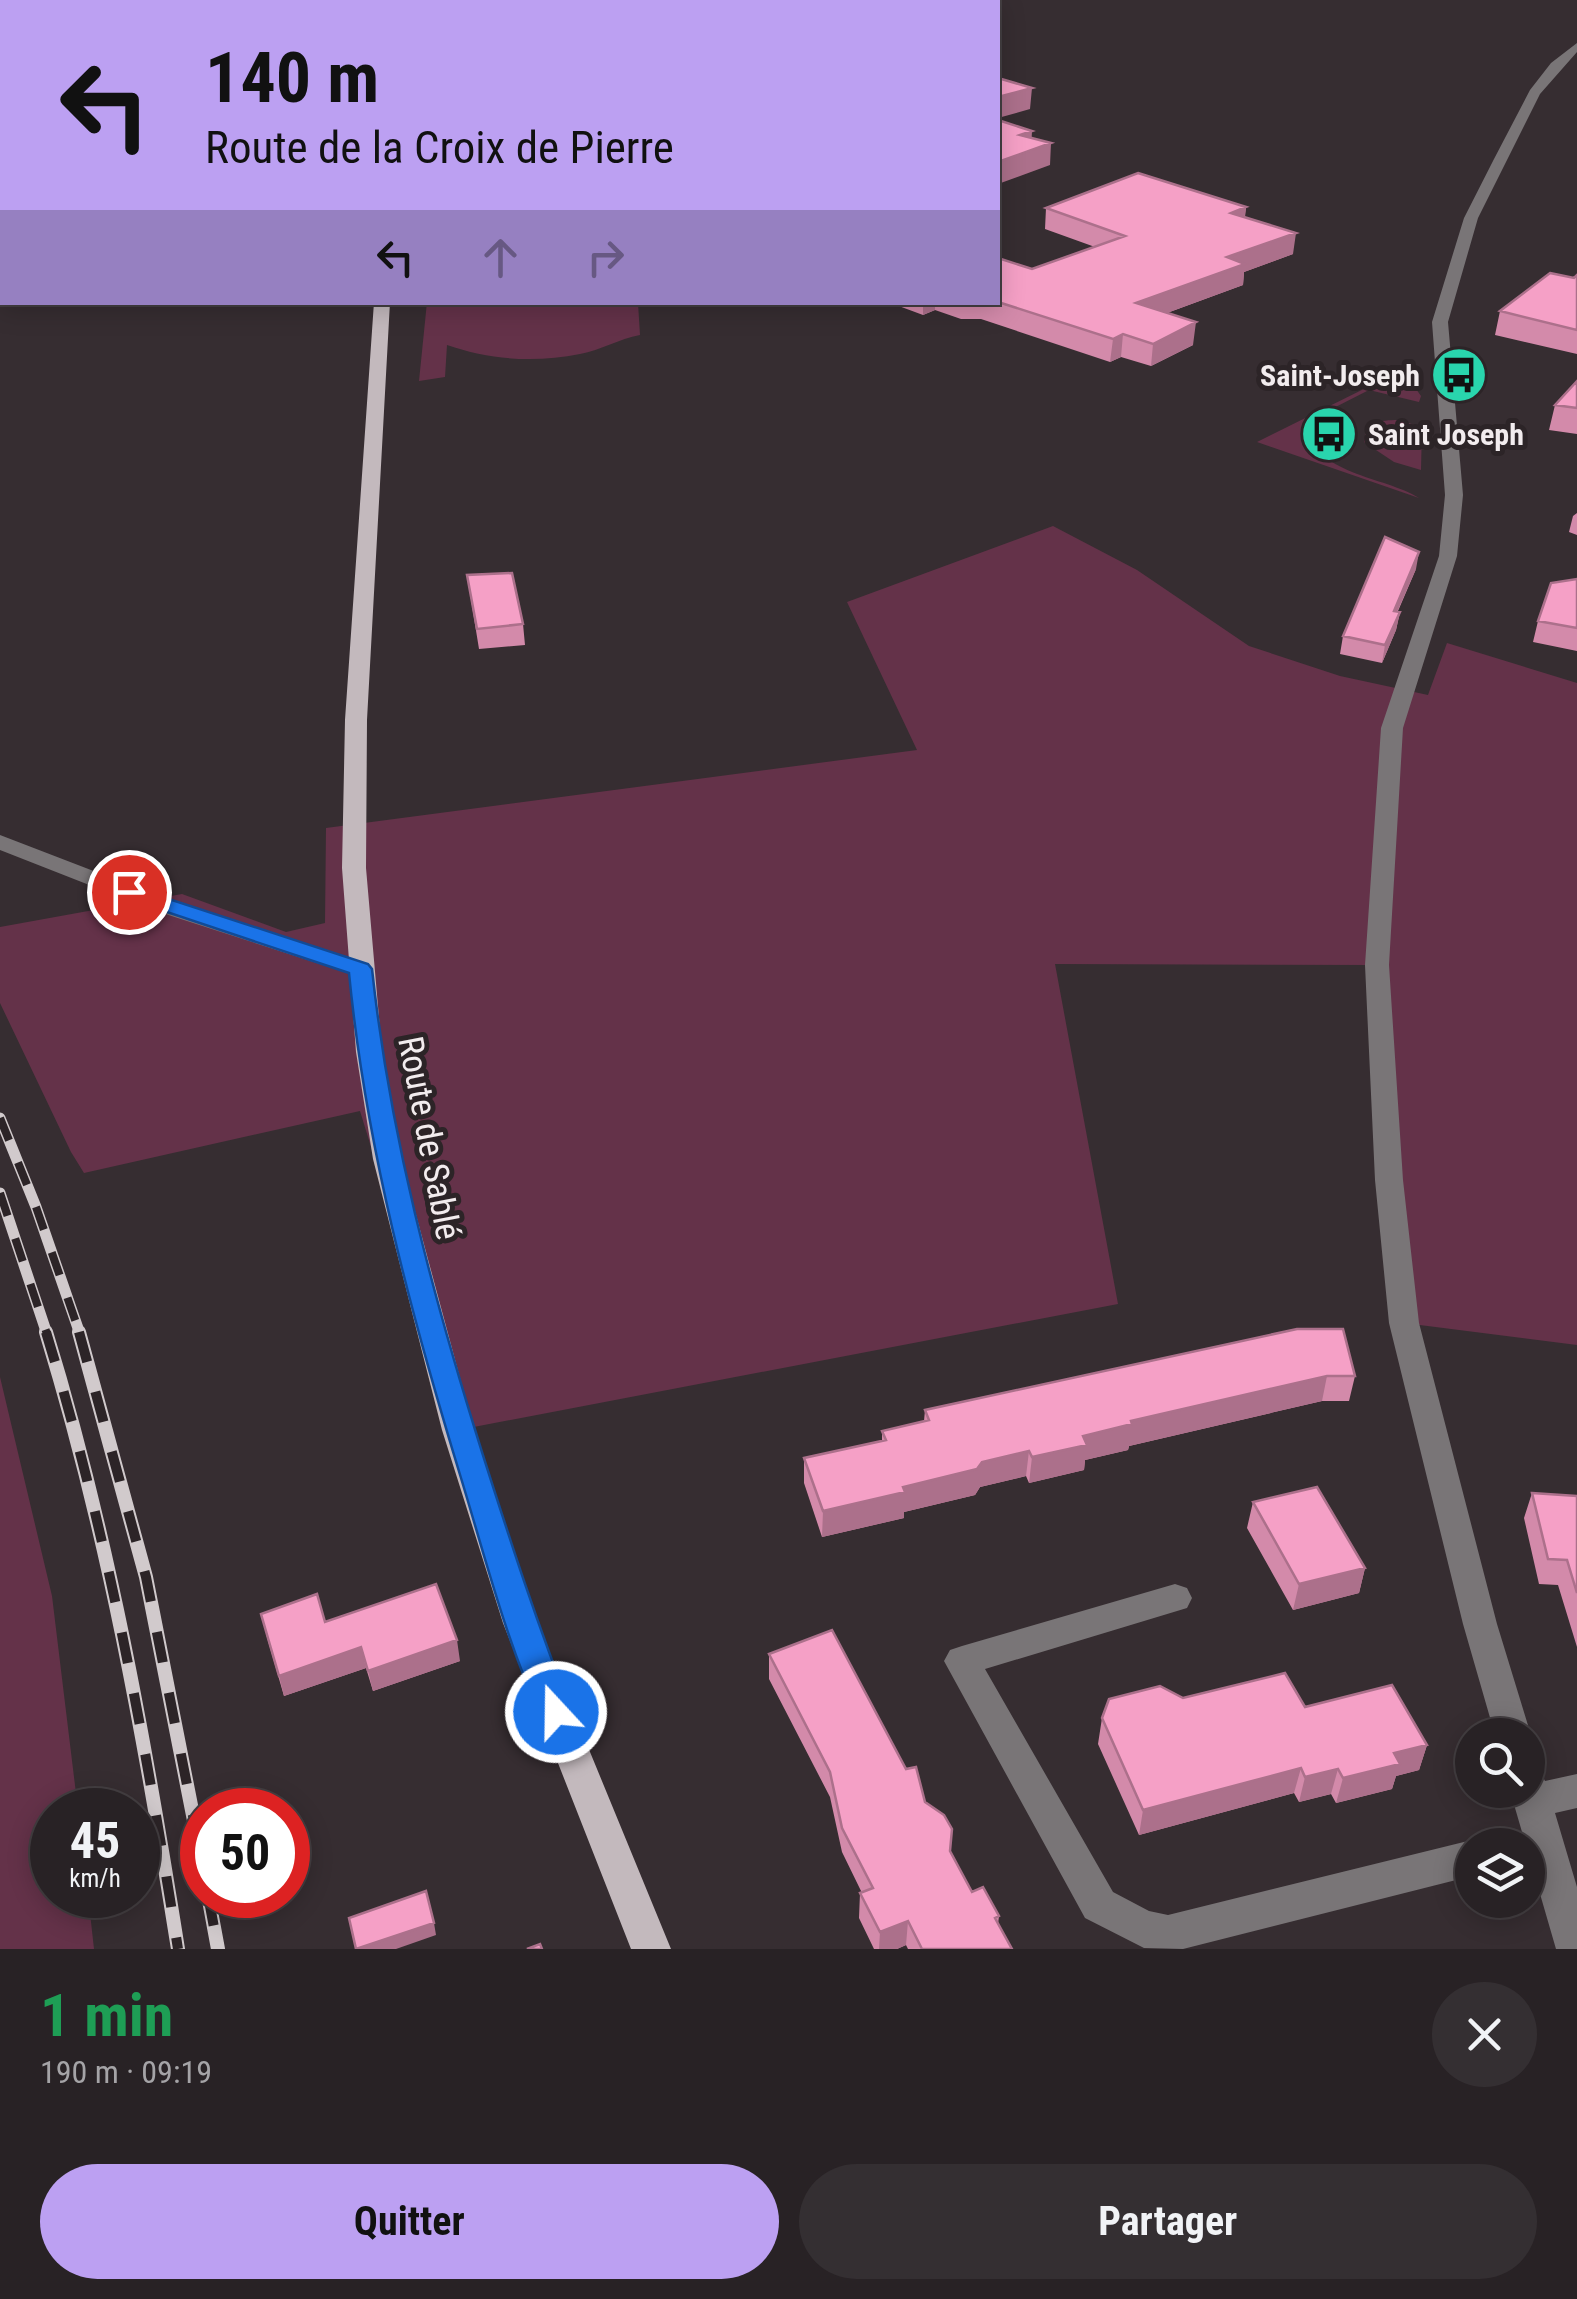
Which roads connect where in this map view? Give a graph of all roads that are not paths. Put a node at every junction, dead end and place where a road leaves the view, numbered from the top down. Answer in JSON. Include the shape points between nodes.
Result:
{"nodes":[{"id":1,"x":1577,"y":46,"type":"edge"},
{"id":2,"x":382,"y":305,"type":"edge"},
{"id":3,"x":0,"y":842,"type":"edge"},
{"id":4,"x":360,"y":969,"type":"junction"},
{"id":5,"x":1175,"y":1598,"type":"dead end"},
{"id":6,"x":1508,"y":1718,"type":"edge"},
{"id":7,"x":1577,"y":1790,"type":"edge"},
{"id":8,"x":1545,"y":1792,"type":"edge"},
{"id":9,"x":1455,"y":1862,"type":"edge"},
{"id":10,"x":1545,"y":1875,"type":"edge"},
{"id":11,"x":652,"y":1949,"type":"edge"},
{"id":12,"x":1576,"y":1949,"type":"edge"}],
"edges":[{"from":1,"to":6,"type":"street","via":[[1534,93],[1500,159],[1471,218],[1440,322],[1454,495],[1448,556],[1392,728],[1377,965],[1404,1323]]},
{"from":2,"to":4,"type":"main road","name":"Route de Sablé","via":[[356,720]]},
{"from":3,"to":4,"type":"street","via":[[162,905]]},
{"from":4,"to":11,"type":"main road","name":"Route de Sablé","via":[[387,1159],[458,1430],[520,1623]]},
{"from":5,"to":9,"type":"street","via":[[962,1660],[1099,1905],[1144,1930],[1168,1934]]},
{"from":7,"to":8,"type":"street"},
{"from":10,"to":12,"type":"street"}]}
